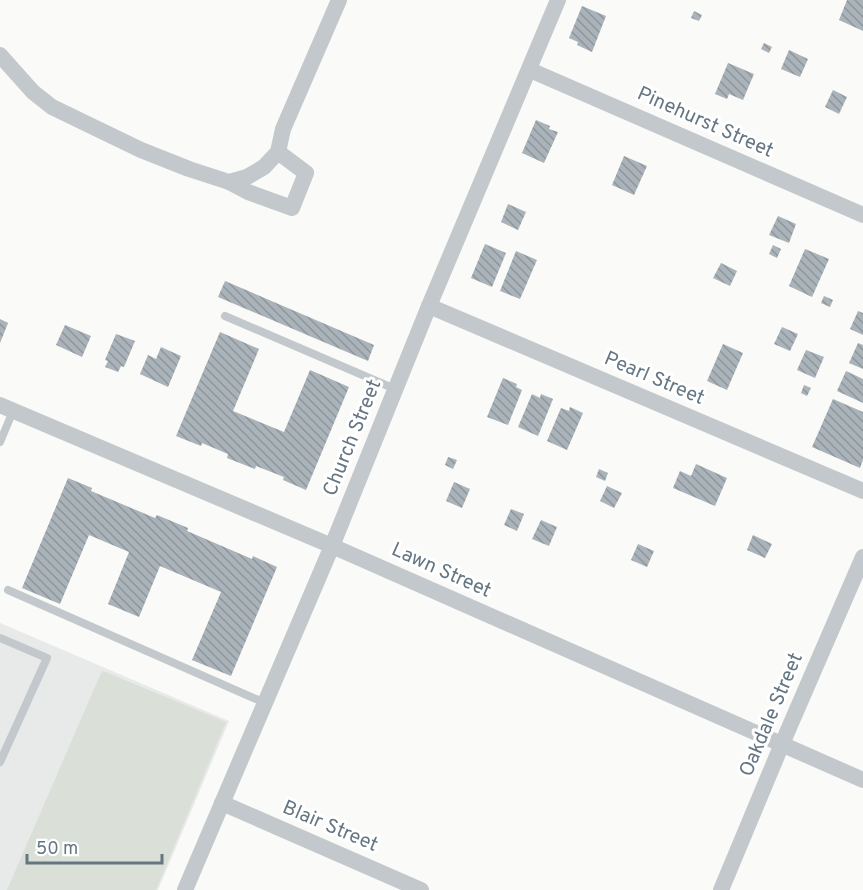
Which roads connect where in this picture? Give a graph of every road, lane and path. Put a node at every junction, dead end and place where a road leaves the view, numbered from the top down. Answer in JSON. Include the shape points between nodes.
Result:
{"nodes":[{"id":1,"x":339,"y":0,"type":"edge"},
{"id":2,"x":558,"y":0,"type":"edge"},
{"id":3,"x":0,"y":56,"type":"edge"},
{"id":4,"x":530,"y":70,"type":"junction"},
{"id":5,"x":278,"y":152,"type":"junction"},
{"id":6,"x":229,"y":182,"type":"junction"},
{"id":7,"x":863,"y":215,"type":"edge"},
{"id":8,"x":429,"y":306,"type":"junction"},
{"id":9,"x":225,"y":316,"type":"dead end"},
{"id":10,"x":395,"y":389,"type":"junction"},
{"id":11,"x":6,"y":408,"type":"edge"},
{"id":12,"x":0,"y":442,"type":"edge"},
{"id":13,"x":863,"y":491,"type":"edge"},
{"id":14,"x":332,"y":546,"type":"junction"},
{"id":15,"x":863,"y":557,"type":"edge"},
{"id":16,"x":8,"y":590,"type":"dead end"},
{"id":17,"x":0,"y":639,"type":"edge"},
{"id":18,"x":265,"y":703,"type":"junction"},
{"id":19,"x":782,"y":744,"type":"junction"},
{"id":20,"x":0,"y":762,"type":"edge"},
{"id":21,"x":863,"y":780,"type":"edge"},
{"id":22,"x":222,"y":803,"type":"junction"},
{"id":23,"x":185,"y":890,"type":"edge"},
{"id":24,"x":422,"y":890,"type":"edge"},
{"id":25,"x":722,"y":890,"type":"edge"}],
"edges":[{"from":1,"to":5,"type":"street","via":[[283,129]]},
{"from":2,"to":4,"type":"street","name":"Church Street"},
{"from":3,"to":6,"type":"street","via":[[52,107],[189,169]]},
{"from":4,"to":7,"type":"street","name":"Pinehurst Street"},
{"from":4,"to":8,"type":"street","name":"Church Street"},
{"from":5,"to":6,"type":"street","via":[[264,167]]},
{"from":5,"to":6,"type":"street","via":[[306,172],[292,208]]},
{"from":8,"to":10,"type":"street","name":"Church Street"},
{"from":8,"to":13,"type":"street","name":"Pearl Street"},
{"from":9,"to":10,"type":"lane"},
{"from":10,"to":14,"type":"street","name":"Church Street"},
{"from":11,"to":12,"type":"lane"},
{"from":11,"to":14,"type":"street","name":"Lawn Street"},
{"from":14,"to":18,"type":"street","name":"Church Street"},
{"from":14,"to":19,"type":"street","name":"Lawn Street"},
{"from":15,"to":19,"type":"street","name":"Oakdale Street"},
{"from":16,"to":18,"type":"lane"},
{"from":17,"to":20,"type":"lane","via":[[47,658]]},
{"from":18,"to":22,"type":"street","name":"Church Street"},
{"from":19,"to":21,"type":"street","name":"Lawn Street"},
{"from":19,"to":25,"type":"street","name":"Oakdale Street"},
{"from":22,"to":23,"type":"street","name":"Church Street"},
{"from":22,"to":24,"type":"street","name":"Blair Street"}]}
